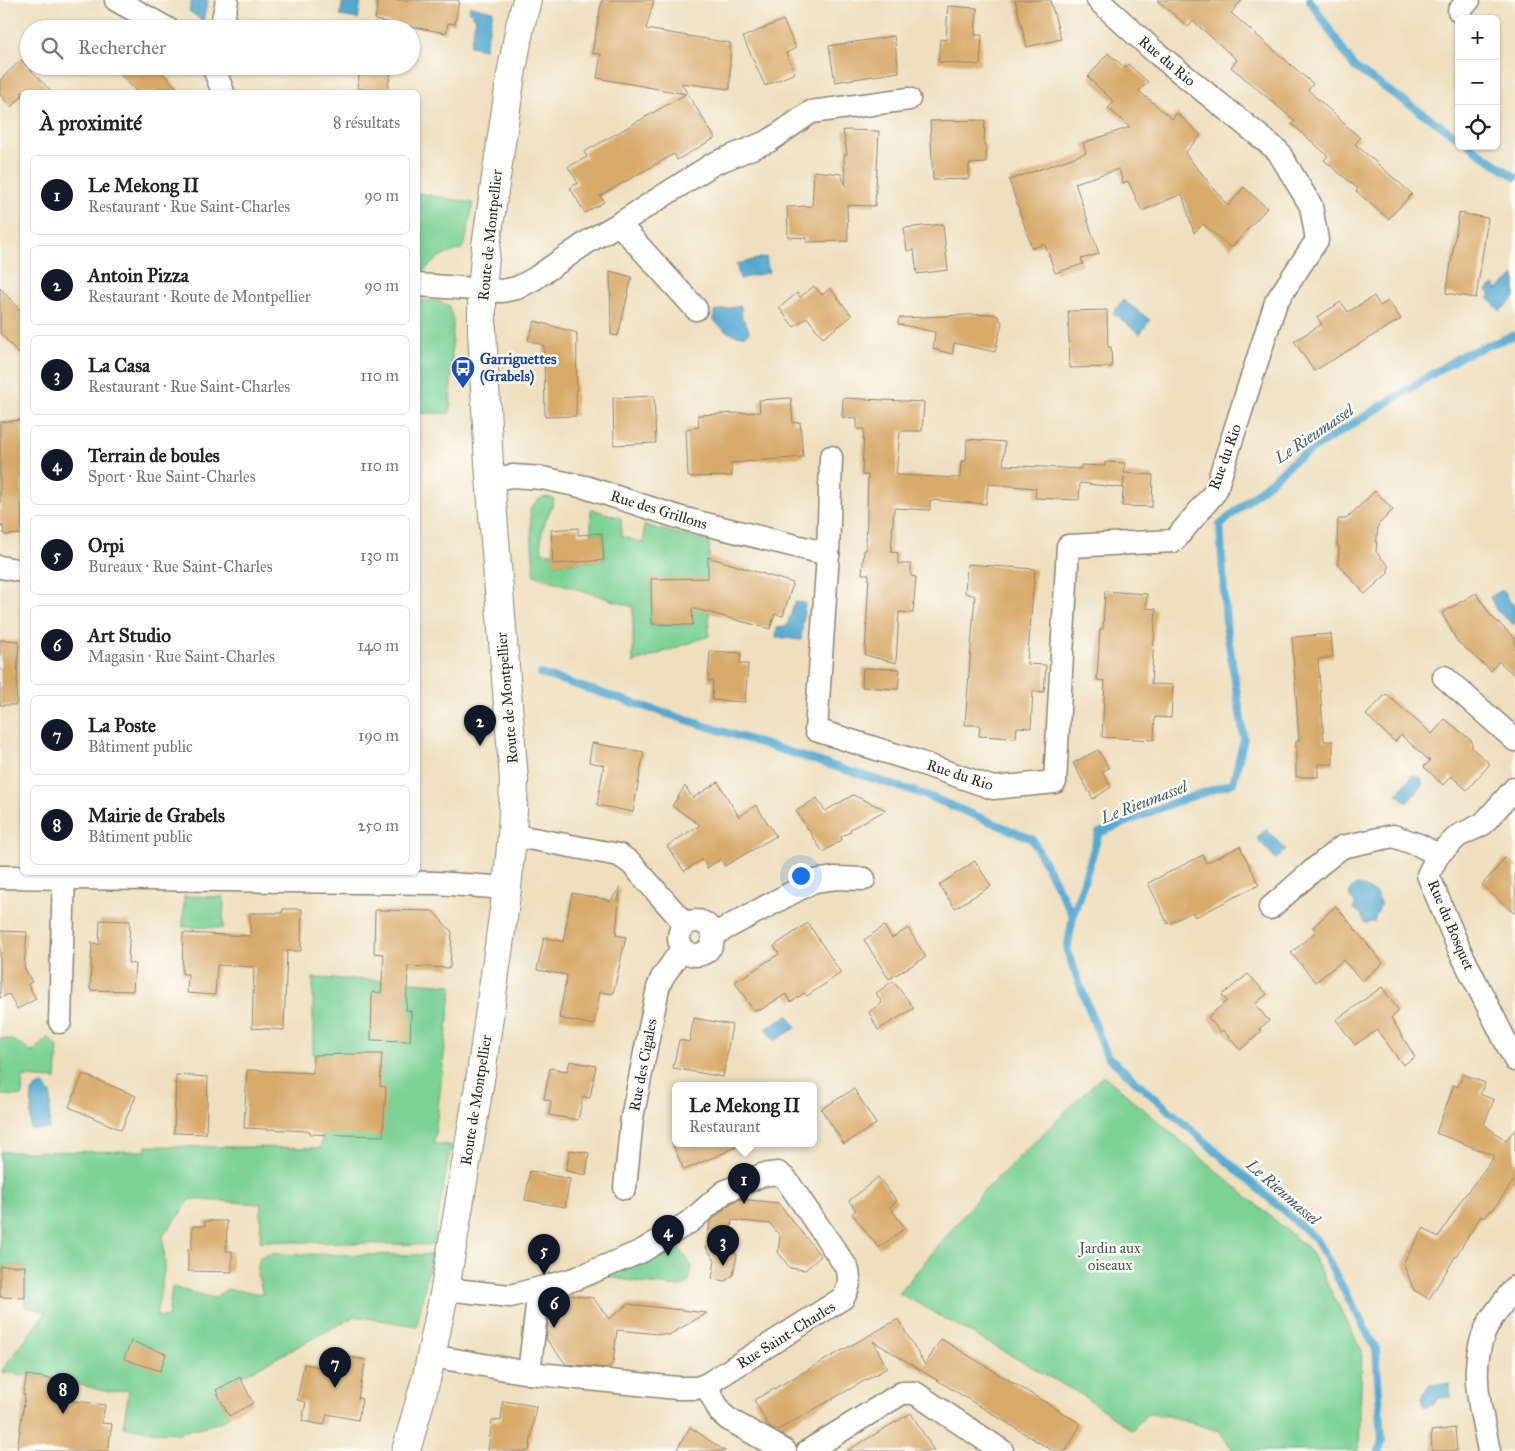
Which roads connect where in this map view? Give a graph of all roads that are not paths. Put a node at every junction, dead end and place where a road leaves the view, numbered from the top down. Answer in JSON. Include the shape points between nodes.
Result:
{"nodes":[{"id":1,"x":116,"y":0,"type":"edge"},
{"id":2,"x":227,"y":0,"type":"edge"},
{"id":3,"x":527,"y":0,"type":"edge"},
{"id":4,"x":1098,"y":0,"type":"edge"},
{"id":5,"x":152,"y":20,"type":"edge"},
{"id":6,"x":223,"y":20,"type":"edge"},
{"id":7,"x":217,"y":75,"type":"edge"},
{"id":8,"x":222,"y":90,"type":"edge"},
{"id":9,"x":909,"y":99,"type":"dead end"},
{"id":10,"x":619,"y":224,"type":"junction"},
{"id":11,"x":420,"y":285,"type":"edge"},
{"id":12,"x":482,"y":290,"type":"junction"},
{"id":13,"x":696,"y":309,"type":"dead end"},
{"id":14,"x":831,"y":457,"type":"dead end"},
{"id":15,"x":490,"y":479,"type":"junction"},
{"id":16,"x":828,"y":554,"type":"junction"},
{"id":17,"x":0,"y":567,"type":"edge"},
{"id":18,"x":20,"y":571,"type":"edge"},
{"id":19,"x":1444,"y":677,"type":"dead end"},
{"id":20,"x":1515,"y":740,"type":"edge"},
{"id":21,"x":1515,"y":788,"type":"edge"},
{"id":22,"x":512,"y":835,"type":"junction"},
{"id":23,"x":1438,"y":855,"type":"junction"},
{"id":24,"x":64,"y":875,"type":"edge"},
{"id":25,"x":118,"y":876,"type":"edge"},
{"id":26,"x":0,"y":877,"type":"edge"},
{"id":27,"x":293,"y":877,"type":"edge"},
{"id":28,"x":864,"y":879,"type":"dead end"},
{"id":29,"x":507,"y":888,"type":"junction"},
{"id":30,"x":1270,"y":908,"type":"dead end"},
{"id":31,"x":686,"y":924,"type":"junction"},
{"id":32,"x":713,"y":935,"type":"junction"},
{"id":33,"x":682,"y":949,"type":"junction"},
{"id":34,"x":60,"y":1022,"type":"dead end"},
{"id":35,"x":1515,"y":1060,"type":"edge"},
{"id":36,"x":626,"y":1188,"type":"dead end"},
{"id":37,"x":1515,"y":1287,"type":"edge"},
{"id":38,"x":445,"y":1289,"type":"junction"},
{"id":39,"x":539,"y":1289,"type":"junction"},
{"id":40,"x":432,"y":1356,"type":"junction"},
{"id":41,"x":530,"y":1373,"type":"junction"},
{"id":42,"x":706,"y":1385,"type":"junction"},
{"id":43,"x":406,"y":1451,"type":"edge"},
{"id":44,"x":785,"y":1451,"type":"edge"},
{"id":45,"x":808,"y":1451,"type":"edge"},
{"id":46,"x":1002,"y":1451,"type":"edge"},
{"id":47,"x":1490,"y":1451,"type":"edge"}],
"edges":[{"from":1,"to":5,"type":"street"},
{"from":2,"to":6,"type":"street"},
{"from":3,"to":12,"type":"street","name":"Route de Montpellier","via":[[511,75]]},
{"from":4,"to":16,"type":"street","name":"Rue du Rio","via":[[1154,51],[1278,151],[1311,206],[1317,240],[1276,302],[1215,492],[1174,541],[1068,546],[1055,782],[993,788],[816,730]]},
{"from":7,"to":8,"type":"street"},
{"from":9,"to":10,"type":"street","via":[[812,112],[769,141],[713,164]]},
{"from":10,"to":12,"type":"street","via":[[517,288]]},
{"from":10,"to":13,"type":"street"},
{"from":11,"to":12,"type":"street"},
{"from":12,"to":15,"type":"street","name":"Route de Montpellier"},
{"from":14,"to":16,"type":"street"},
{"from":15,"to":16,"type":"street","name":"Rue des Grillons","via":[[513,476],[542,478],[585,487],[681,518]]},
{"from":15,"to":22,"type":"street","name":"Route de Montpellier","via":[[514,780]]},
{"from":17,"to":18,"type":"street"},
{"from":19,"to":20,"type":"street"},
{"from":21,"to":23,"type":"street","name":"Rue du Bosquet","via":[[1483,824],[1458,836]]},
{"from":22,"to":29,"type":"street","name":"Route de Montpellier"},
{"from":22,"to":31,"type":"street","via":[[619,854]]},
{"from":23,"to":30,"type":"street","via":[[1393,836],[1342,847]]},
{"from":23,"to":35,"type":"street","name":"Rue du Bosquet","via":[[1428,875],[1460,951]]},
{"from":24,"to":25,"type":"street"},
{"from":24,"to":26,"type":"street"},
{"from":24,"to":34,"type":"street"},
{"from":25,"to":27,"type":"street"},
{"from":27,"to":29,"type":"street"},
{"from":28,"to":32,"type":"street","via":[[814,881]]},
{"from":29,"to":38,"type":"street","name":"Route de Montpellier","via":[[481,1074]]},
{"from":31,"to":32,"type":"street","via":[[692,921],[706,923]]},
{"from":31,"to":33,"type":"street","via":[[678,939]]},
{"from":32,"to":33,"type":"street","via":[[710,949],[703,954],[696,956]]},
{"from":33,"to":36,"type":"street","name":"Rue des Cigales","via":[[658,988],[632,1118]]},
{"from":37,"to":47,"type":"street","via":[[1483,1334],[1477,1355],[1475,1376]]},
{"from":38,"to":39,"type":"street","name":"Rue Saint-Charles","via":[[510,1296]]},
{"from":38,"to":40,"type":"street","name":"Route de Montpellier"},
{"from":39,"to":41,"type":"street"},
{"from":39,"to":42,"type":"street","name":"Rue Saint-Charles","via":[[575,1279],[642,1251],[691,1221],[724,1192],[762,1175],[778,1174],[786,1179],[847,1268],[850,1278],[848,1290],[843,1298]]},
{"from":40,"to":41,"type":"street","name":"Rue Saint-Charles"},
{"from":40,"to":43,"type":"street","name":"Route de Montpellier"},
{"from":41,"to":42,"type":"street","name":"Rue Saint-Charles","via":[[677,1388]]},
{"from":42,"to":44,"type":"street","via":[[720,1412],[728,1419]]},
{"from":45,"to":46,"type":"street","via":[[902,1393],[915,1393]]}]}
